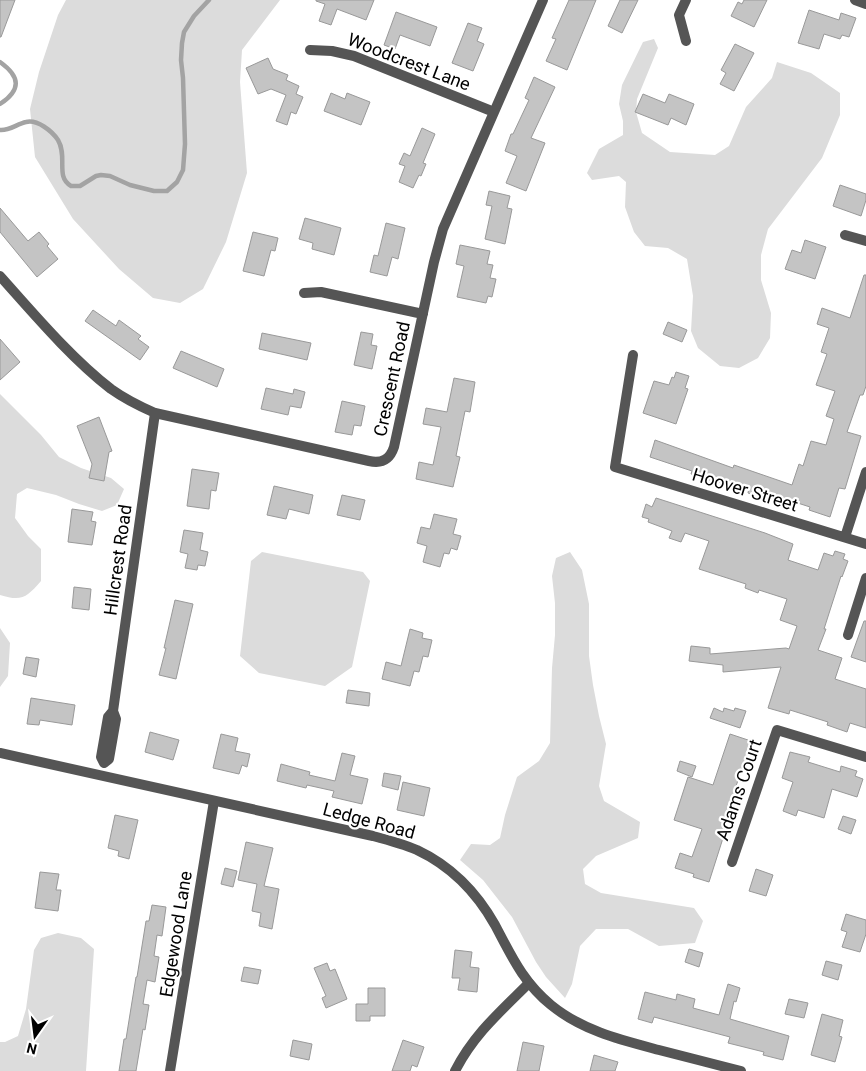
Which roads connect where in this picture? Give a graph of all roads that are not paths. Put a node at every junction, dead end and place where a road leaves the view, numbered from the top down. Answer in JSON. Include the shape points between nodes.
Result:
{"nodes":[{"id":1,"x":543,"y":0,"type":"edge"},
{"id":2,"x":686,"y":0,"type":"edge"},
{"id":3,"x":855,"y":0,"type":"edge"},
{"id":4,"x":866,"y":4,"type":"edge"},
{"id":5,"x":686,"y":41,"type":"dead end"},
{"id":6,"x":310,"y":50,"type":"dead end"},
{"id":7,"x":494,"y":112,"type":"junction"},
{"id":8,"x":845,"y":235,"type":"dead end"},
{"id":9,"x":866,"y":241,"type":"edge"},
{"id":10,"x":0,"y":276,"type":"edge"},
{"id":11,"x":304,"y":293,"type":"dead end"},
{"id":12,"x":423,"y":314,"type":"junction"},
{"id":13,"x":634,"y":355,"type":"dead end"},
{"id":14,"x":155,"y":413,"type":"junction"},
{"id":15,"x":866,"y":472,"type":"edge"},
{"id":16,"x":845,"y":537,"type":"junction"},
{"id":17,"x":866,"y":544,"type":"edge"},
{"id":18,"x":866,"y":578,"type":"edge"},
{"id":19,"x":848,"y":635,"type":"dead end"},
{"id":20,"x":0,"y":753,"type":"edge"},
{"id":21,"x":866,"y":757,"type":"edge"},
{"id":22,"x":102,"y":776,"type":"junction"},
{"id":23,"x":214,"y":801,"type":"junction"},
{"id":24,"x":732,"y":862,"type":"dead end"},
{"id":25,"x":529,"y":984,"type":"junction"},
{"id":26,"x":170,"y":1071,"type":"edge"},
{"id":27,"x":455,"y":1071,"type":"edge"},
{"id":28,"x":741,"y":1071,"type":"edge"}],
"edges":[{"from":1,"to":7,"type":"street","name":"Crescent Road"},
{"from":2,"to":5,"type":"street","via":[[679,15]]},
{"from":3,"to":4,"type":"street"},
{"from":6,"to":7,"type":"street","name":"Woodcrest Lane","via":[[354,56]]},
{"from":7,"to":12,"type":"street","name":"Crescent Road","via":[[443,229]]},
{"from":8,"to":9,"type":"street"},
{"from":10,"to":14,"type":"street","name":"Crescent Road","via":[[96,377],[130,401]]},
{"from":11,"to":12,"type":"street","via":[[321,292]]},
{"from":12,"to":14,"type":"street","name":"Crescent Road","via":[[394,447],[392,454],[382,462],[369,462]]},
{"from":13,"to":16,"type":"street","name":"Hoover Street","via":[[615,467]]},
{"from":14,"to":22,"type":"street","name":"Hillcrest Road","via":[[113,711],[116,719],[109,759],[104,763]]},
{"from":15,"to":16,"type":"street"},
{"from":16,"to":17,"type":"street","name":"Hoover Street"},
{"from":18,"to":19,"type":"street"},
{"from":20,"to":22,"type":"street","name":"Ledge Road"},
{"from":21,"to":24,"type":"street","name":"Adams Court","via":[[777,730]]},
{"from":22,"to":23,"type":"street","name":"Ledge Road"},
{"from":23,"to":25,"type":"street","name":"Ledge Road","via":[[373,836],[428,856],[452,872],[473,893]]},
{"from":23,"to":26,"type":"street","name":"Edgewood Lane"},
{"from":25,"to":27,"type":"street","via":[[487,1024]]},
{"from":25,"to":28,"type":"street","name":"Ledge Road","via":[[564,1015],[596,1032]]}]}
